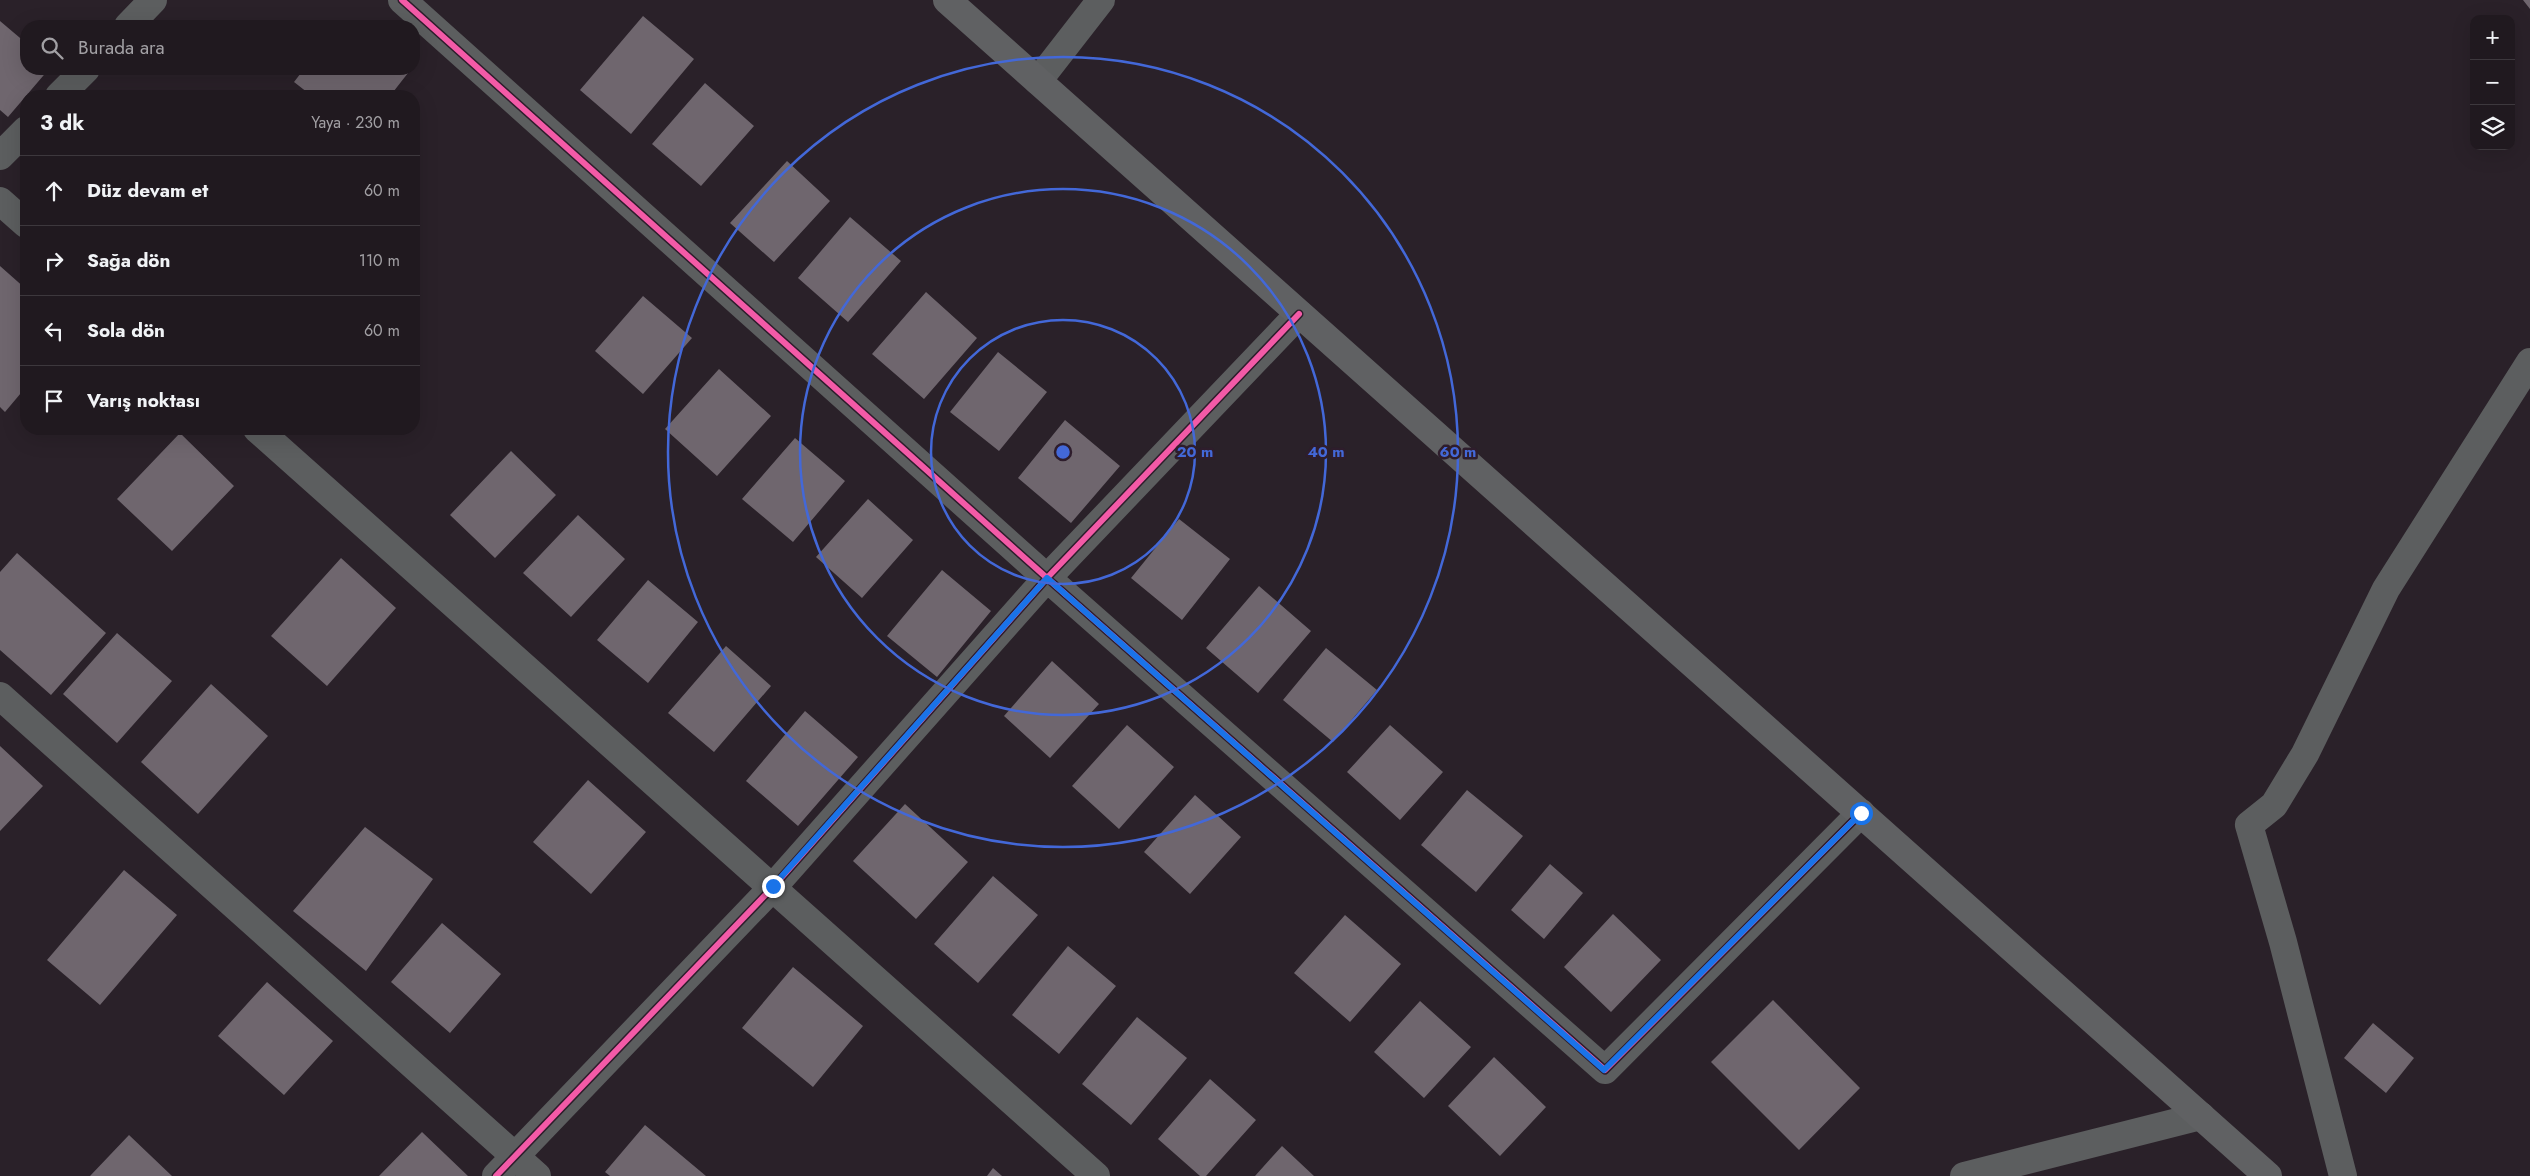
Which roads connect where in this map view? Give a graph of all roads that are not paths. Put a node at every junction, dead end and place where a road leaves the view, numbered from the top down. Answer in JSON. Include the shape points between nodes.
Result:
{"nodes":[{"id":1,"x":153,"y":0,"type":"edge"},
{"id":2,"x":402,"y":0,"type":"edge"},
{"id":3,"x":947,"y":0,"type":"edge"},
{"id":4,"x":1102,"y":0,"type":"edge"},
{"id":5,"x":134,"y":20,"type":"edge"},
{"id":6,"x":80,"y":75,"type":"edge"},
{"id":7,"x":1038,"y":81,"type":"junction"},
{"id":8,"x":65,"y":90,"type":"edge"},
{"id":9,"x":20,"y":136,"type":"edge"},
{"id":10,"x":0,"y":156,"type":"edge"},
{"id":11,"x":0,"y":201,"type":"edge"},
{"id":12,"x":20,"y":219,"type":"edge"},
{"id":13,"x":1299,"y":314,"type":"junction"},
{"id":14,"x":2530,"y":362,"type":"edge"},
{"id":15,"x":264,"y":435,"type":"edge"},
{"id":16,"x":1047,"y":578,"type":"junction"},
{"id":17,"x":0,"y":696,"type":"edge"},
{"id":18,"x":1861,"y":813,"type":"junction"},
{"id":19,"x":773,"y":886,"type":"junction"},
{"id":20,"x":2201,"y":1116,"type":"junction"},
{"id":21,"x":515,"y":1155,"type":"junction"},
{"id":22,"x":496,"y":1176,"type":"edge"},
{"id":23,"x":537,"y":1176,"type":"edge"},
{"id":24,"x":1096,"y":1176,"type":"edge"},
{"id":25,"x":1964,"y":1176,"type":"edge"},
{"id":26,"x":2268,"y":1176,"type":"edge"},
{"id":27,"x":2343,"y":1176,"type":"edge"}],
"edges":[{"from":1,"to":5,"type":"street"},
{"from":2,"to":16,"type":"street"},
{"from":3,"to":7,"type":"main road"},
{"from":4,"to":7,"type":"street"},
{"from":6,"to":8,"type":"street"},
{"from":7,"to":13,"type":"main road"},
{"from":9,"to":10,"type":"street"},
{"from":11,"to":12,"type":"street"},
{"from":13,"to":16,"type":"street"},
{"from":13,"to":18,"type":"main road"},
{"from":14,"to":27,"type":"street","via":[[2386,589],[2305,754],[2274,805],[2249,825],[2286,951]]},
{"from":15,"to":19,"type":"street"},
{"from":16,"to":18,"type":"street","via":[[1604,1070]]},
{"from":16,"to":19,"type":"street"},
{"from":17,"to":21,"type":"street"},
{"from":18,"to":20,"type":"main road"},
{"from":19,"to":21,"type":"street"},
{"from":19,"to":24,"type":"street"},
{"from":20,"to":25,"type":"street"},
{"from":20,"to":26,"type":"main road"},
{"from":21,"to":22,"type":"street"},
{"from":21,"to":23,"type":"street"}]}
